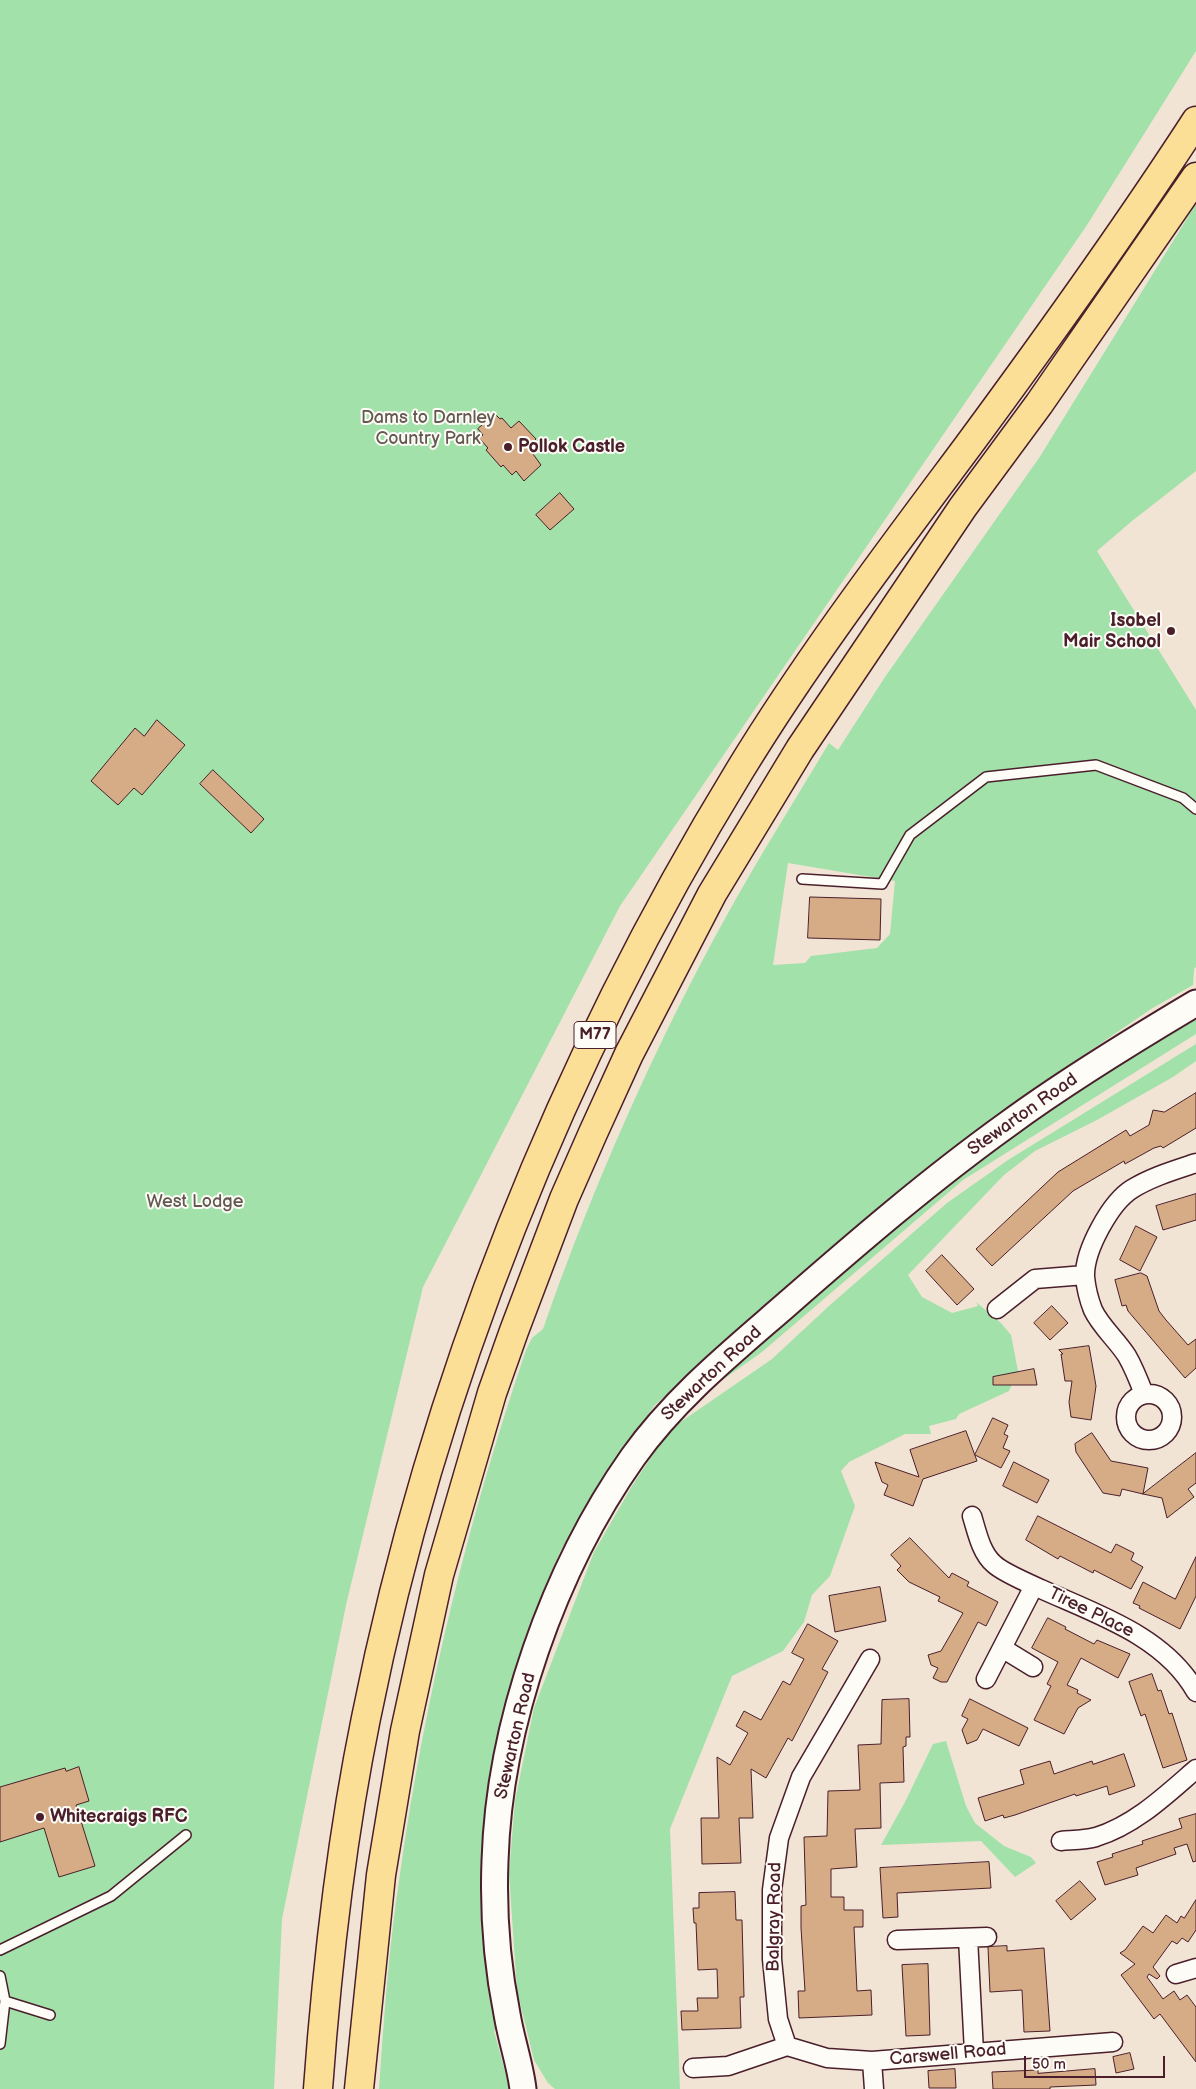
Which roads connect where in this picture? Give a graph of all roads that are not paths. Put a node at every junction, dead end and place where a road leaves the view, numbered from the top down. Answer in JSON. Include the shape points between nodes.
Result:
{"nodes":[{"id":1,"x":1196,"y":121,"type":"edge"},
{"id":2,"x":1196,"y":176,"type":"edge"},
{"id":3,"x":1196,"y":809,"type":"edge"},
{"id":4,"x":802,"y":879,"type":"dead end"},
{"id":5,"x":1196,"y":1003,"type":"edge"},
{"id":6,"x":1196,"y":1164,"type":"edge"},
{"id":7,"x":1085,"y":1275,"type":"junction"},
{"id":8,"x":998,"y":1309,"type":"dead end"},
{"id":9,"x":1144,"y":1394,"type":"dead end"},
{"id":10,"x":972,"y":1516,"type":"dead end"},
{"id":11,"x":1034,"y":1586,"type":"junction"},
{"id":12,"x":1002,"y":1648,"type":"junction"},
{"id":13,"x":870,"y":1659,"type":"dead end"},
{"id":14,"x":1034,"y":1666,"type":"dead end"},
{"id":15,"x":986,"y":1679,"type":"dead end"},
{"id":16,"x":1194,"y":1683,"type":"edge"},
{"id":17,"x":1196,"y":1769,"type":"edge"},
{"id":18,"x":186,"y":1835,"type":"dead end"},
{"id":19,"x":1061,"y":1842,"type":"dead end"},
{"id":20,"x":987,"y":1936,"type":"dead end"},
{"id":21,"x":968,"y":1938,"type":"junction"},
{"id":22,"x":897,"y":1940,"type":"dead end"},
{"id":23,"x":0,"y":1950,"type":"edge"},
{"id":24,"x":1196,"y":1968,"type":"edge"},
{"id":25,"x":1176,"y":1974,"type":"dead end"},
{"id":26,"x":0,"y":1976,"type":"edge"},
{"id":27,"x":5,"y":2001,"type":"junction"},
{"id":28,"x":50,"y":2016,"type":"dead end"},
{"id":29,"x":1113,"y":2042,"type":"dead end"},
{"id":30,"x":0,"y":2044,"type":"edge"},
{"id":31,"x":787,"y":2046,"type":"junction"},
{"id":32,"x":974,"y":2052,"type":"junction"},
{"id":33,"x":872,"y":2061,"type":"junction"},
{"id":34,"x":693,"y":2068,"type":"dead end"},
{"id":35,"x":526,"y":2083,"type":"edge"},
{"id":36,"x":318,"y":2089,"type":"edge"},
{"id":37,"x":359,"y":2089,"type":"edge"},
{"id":38,"x":874,"y":2089,"type":"edge"}],
"edges":[{"from":1,"to":36,"type":"highway","number":"M77","via":[[1104,259],[860,593],[741,768],[656,917],[596,1032],[548,1138],[513,1219],[457,1377],[415,1511],[382,1644],[365,1720],[341,1867]]},
{"from":2,"to":37,"type":"highway","number":"M77","via":[[1050,388],[963,507],[800,749],[712,894],[629,1054],[589,1142],[537,1269],[492,1393],[439,1575],[405,1731],[380,1875]]},
{"from":3,"to":4,"type":"lane","via":[[1183,798],[1096,765],[986,777],[910,835],[882,884]]},
{"from":5,"to":35,"type":"main road","name":"Stewarton Road","via":[[1009,1123],[876,1227],[691,1389],[656,1426],[614,1486],[568,1569],[537,1647],[522,1696],[501,1796],[494,1858],[497,1945],[507,2014]]},
{"from":6,"to":7,"type":"street","via":[[1142,1183],[1115,1203],[1093,1242]]},
{"from":7,"to":8,"type":"street","via":[[1035,1279]]},
{"from":7,"to":9,"type":"street","via":[[1094,1312],[1126,1355]]},
{"from":10,"to":11,"type":"street","name":"Tiree Place","via":[[983,1548],[994,1565]]},
{"from":11,"to":12,"type":"street","name":"Tiree Place"},
{"from":11,"to":16,"type":"street","name":"Tiree Place","via":[[1132,1631],[1172,1660]]},
{"from":12,"to":14,"type":"street"},
{"from":12,"to":15,"type":"street","name":"Tiree Place"},
{"from":13,"to":31,"type":"street","name":"Balgray Road","via":[[801,1777],[779,1838],[772,1890],[772,1959],[778,2019]]},
{"from":17,"to":19,"type":"street","via":[[1126,1825],[1095,1838]]},
{"from":18,"to":23,"type":"lane","via":[[111,1896]]},
{"from":20,"to":21,"type":"street"},
{"from":21,"to":22,"type":"street"},
{"from":21,"to":32,"type":"street"},
{"from":24,"to":25,"type":"street"},
{"from":26,"to":27,"type":"lane"},
{"from":27,"to":28,"type":"lane"},
{"from":27,"to":30,"type":"lane"},
{"from":29,"to":32,"type":"street","name":"Carswell Road"},
{"from":31,"to":33,"type":"street","via":[[827,2058]]},
{"from":31,"to":34,"type":"street","via":[[728,2066]]},
{"from":32,"to":33,"type":"street","name":"Carswell Road"},
{"from":33,"to":38,"type":"street"}]}
